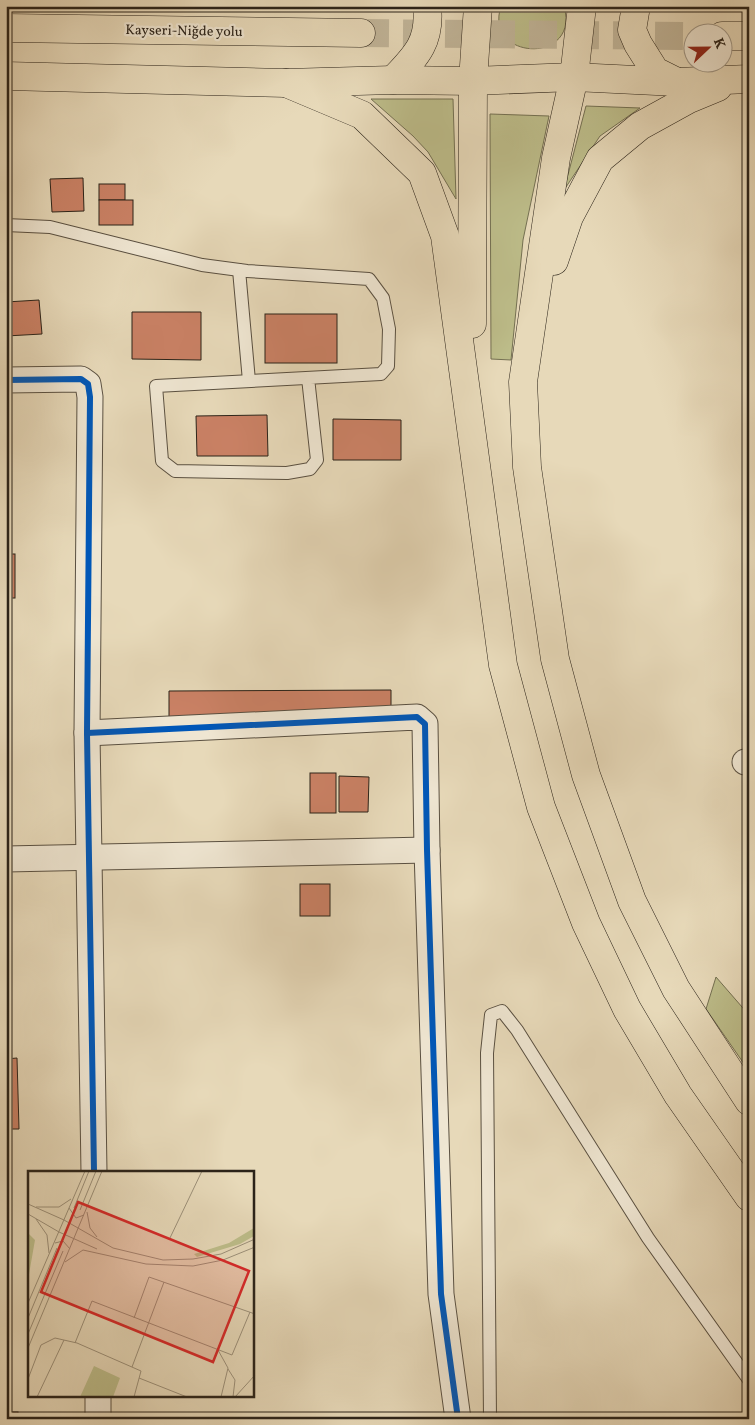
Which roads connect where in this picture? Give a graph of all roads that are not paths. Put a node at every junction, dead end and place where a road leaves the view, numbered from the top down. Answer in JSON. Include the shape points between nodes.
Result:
{"nodes":[{"id":1,"x":428,"y":6,"type":"edge"},
{"id":2,"x":478,"y":6,"type":"edge"},
{"id":3,"x":582,"y":6,"type":"edge"},
{"id":4,"x":636,"y":6,"type":"edge"},
{"id":5,"x":6,"y":28,"type":"edge"},
{"id":6,"x":361,"y":33,"type":"tunnel mouth"},
{"id":7,"x":732,"y":36,"type":"edge"},
{"id":8,"x":749,"y":36,"type":"edge"},
{"id":9,"x":6,"y":76,"type":"edge"},
{"id":10,"x":574,"y":77,"type":"junction"},
{"id":11,"x":745,"y":79,"type":"edge"},
{"id":12,"x":393,"y":80,"type":"junction"},
{"id":13,"x":473,"y":82,"type":"junction"},
{"id":14,"x":677,"y":82,"type":"junction"},
{"id":15,"x":286,"y":83,"type":"junction"},
{"id":16,"x":6,"y":225,"type":"edge"},
{"id":17,"x":239,"y":270,"type":"junction"},
{"id":18,"x":308,"y":378,"type":"junction"},
{"id":19,"x":6,"y":380,"type":"edge"},
{"id":20,"x":249,"y":381,"type":"junction"},
{"id":21,"x":472,"y":441,"type":"junction"},
{"id":22,"x":555,"y":659,"type":"junction"},
{"id":23,"x":87,"y":733,"type":"junction"},
{"id":24,"x":427,"y":850,"type":"junction"},
{"id":25,"x":89,"y":858,"type":"junction"},
{"id":26,"x":6,"y":859,"type":"edge"},
{"id":27,"x":749,"y":1101,"type":"edge"},
{"id":28,"x":94,"y":1171,"type":"edge"},
{"id":29,"x":749,"y":1197,"type":"edge"},
{"id":30,"x":749,"y":1380,"type":"edge"},
{"id":31,"x":98,"y":1398,"type":"edge"},
{"id":32,"x":98,"y":1419,"type":"edge"},
{"id":33,"x":458,"y":1419,"type":"edge"},
{"id":34,"x":490,"y":1419,"type":"edge"}],
"edges":[{"from":1,"to":12,"type":"highway","via":[[427,30],[422,46]]},
{"from":2,"to":13,"type":"highway"},
{"from":3,"to":10,"type":"highway"},
{"from":4,"to":14,"type":"highway","via":[[632,30],[638,44],[655,71]]},
{"from":5,"to":6,"type":"highway","name":"Kayseri-Niğde yolu"},
{"from":7,"to":8,"type":"highway"},
{"from":9,"to":15,"type":"highway"},
{"from":10,"to":13,"type":"highway"},
{"from":10,"to":14,"type":"highway"},
{"from":10,"to":22,"type":"highway","via":[[556,158],[523,382],[526,467]]},
{"from":11,"to":14,"type":"highway"},
{"from":11,"to":22,"type":"highway","via":[[689,99],[640,126],[600,159],[569,217],[553,265],[538,403],[539,490]]},
{"from":12,"to":13,"type":"highway"},
{"from":12,"to":15,"type":"highway"},
{"from":13,"to":21,"type":"highway"},
{"from":15,"to":21,"type":"highway","via":[[362,115],[422,172],[445,236]]},
{"from":16,"to":17,"type":"lane","via":[[50,227],[202,265]]},
{"from":17,"to":18,"type":"lane","via":[[369,279],[383,298],[389,329],[388,366],[381,374]]},
{"from":17,"to":20,"type":"lane"},
{"from":18,"to":20,"type":"lane"},
{"from":18,"to":20,"type":"lane","via":[[317,460],[310,469],[287,473],[175,471],[162,461],[156,386]]},
{"from":19,"to":23,"type":"street","via":[[81,379],[88,384]]},
{"from":21,"to":29,"type":"highway","via":[[503,665],[542,806],[586,923],[627,1009],[678,1095]]},
{"from":22,"to":27,"type":"highway","via":[[586,775],[632,902],[676,989]]},
{"from":23,"to":24,"type":"street","via":[[417,717],[425,724]]},
{"from":23,"to":25,"type":"street"},
{"from":24,"to":25,"type":"street"},
{"from":24,"to":33,"type":"street","via":[[441,1294]]},
{"from":25,"to":26,"type":"street"},
{"from":25,"to":28,"type":"street"},
{"from":30,"to":34,"type":"lane","via":[[648,1238],[502,1011],[490,1015],[486,1054]]},
{"from":31,"to":32,"type":"street"}]}
